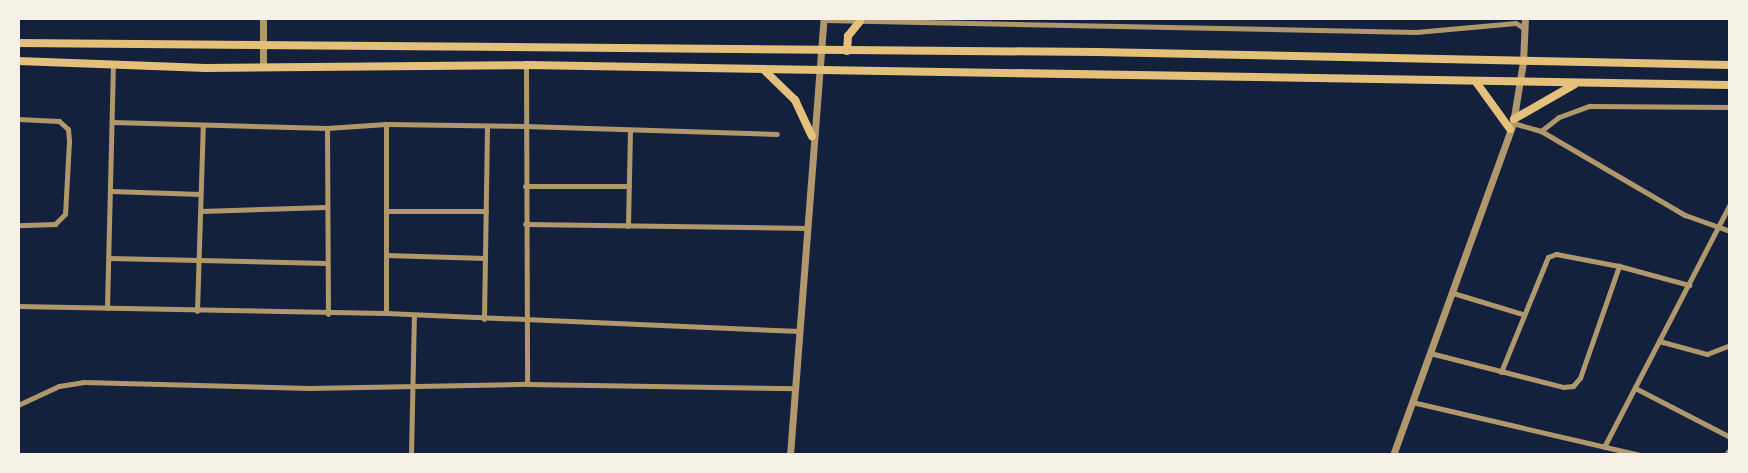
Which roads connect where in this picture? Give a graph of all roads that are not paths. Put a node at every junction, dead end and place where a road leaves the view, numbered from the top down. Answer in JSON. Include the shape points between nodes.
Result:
{"nodes":[{"id":1,"x":263,"y":18,"type":"edge"},
{"id":2,"x":1214,"y":18,"type":"edge"},
{"id":3,"x":1525,"y":18,"type":"edge"},
{"id":4,"x":824,"y":19,"type":"edge"},
{"id":5,"x":997,"y":20,"type":"edge"},
{"id":6,"x":1102,"y":20,"type":"edge"},
{"id":7,"x":860,"y":21,"type":"junction"},
{"id":8,"x":1517,"y":23,"type":"edge"},
{"id":9,"x":1212,"y":26,"type":"junction"},
{"id":10,"x":18,"y":43,"type":"edge"},
{"id":11,"x":264,"y":45,"type":"junction"},
{"id":12,"x":821,"y":51,"type":"junction"},
{"id":13,"x":847,"y":51,"type":"junction"},
{"id":14,"x":18,"y":62,"type":"edge"},
{"id":15,"x":1523,"y":62,"type":"junction"},
{"id":16,"x":113,"y":65,"type":"junction"},
{"id":17,"x":526,"y":65,"type":"junction"},
{"id":18,"x":1730,"y":65,"type":"edge"},
{"id":19,"x":263,"y":67,"type":"junction"},
{"id":20,"x":763,"y":69,"type":"junction"},
{"id":21,"x":819,"y":70,"type":"junction"},
{"id":22,"x":1476,"y":82,"type":"junction"},
{"id":23,"x":1520,"y":82,"type":"junction"},
{"id":24,"x":1576,"y":83,"type":"junction"},
{"id":25,"x":1730,"y":85,"type":"edge"},
{"id":26,"x":1730,"y":108,"type":"edge"},
{"id":27,"x":18,"y":119,"type":"edge"},
{"id":28,"x":112,"y":122,"type":"junction"},
{"id":29,"x":386,"y":124,"type":"junction"},
{"id":30,"x":1512,"y":124,"type":"junction"},
{"id":31,"x":203,"y":126,"type":"junction"},
{"id":32,"x":525,"y":126,"type":"junction"},
{"id":33,"x":487,"y":127,"type":"junction"},
{"id":34,"x":327,"y":128,"type":"junction"},
{"id":35,"x":630,"y":129,"type":"junction"},
{"id":36,"x":1540,"y":131,"type":"junction"},
{"id":37,"x":777,"y":134,"type":"dead end"},
{"id":38,"x":812,"y":136,"type":"junction"},
{"id":39,"x":525,"y":186,"type":"junction"},
{"id":40,"x":629,"y":186,"type":"junction"},
{"id":41,"x":111,"y":191,"type":"junction"},
{"id":42,"x":200,"y":194,"type":"junction"},
{"id":43,"x":1730,"y":204,"type":"edge"},
{"id":44,"x":326,"y":207,"type":"junction"},
{"id":45,"x":201,"y":211,"type":"junction"},
{"id":46,"x":386,"y":211,"type":"junction"},
{"id":47,"x":486,"y":211,"type":"junction"},
{"id":48,"x":525,"y":224,"type":"junction"},
{"id":49,"x":18,"y":225,"type":"edge"},
{"id":50,"x":628,"y":226,"type":"junction"},
{"id":51,"x":1719,"y":227,"type":"junction"},
{"id":52,"x":807,"y":228,"type":"junction"},
{"id":53,"x":1730,"y":231,"type":"edge"},
{"id":54,"x":386,"y":255,"type":"junction"},
{"id":55,"x":109,"y":258,"type":"junction"},
{"id":56,"x":485,"y":258,"type":"junction"},
{"id":57,"x":200,"y":262,"type":"junction"},
{"id":58,"x":326,"y":263,"type":"junction"},
{"id":59,"x":1619,"y":266,"type":"junction"},
{"id":60,"x":1689,"y":285,"type":"junction"},
{"id":61,"x":1453,"y":293,"type":"junction"},
{"id":62,"x":18,"y":306,"type":"edge"},
{"id":63,"x":107,"y":308,"type":"junction"},
{"id":64,"x":197,"y":311,"type":"junction"},
{"id":65,"x":328,"y":314,"type":"junction"},
{"id":66,"x":386,"y":314,"type":"junction"},
{"id":67,"x":1522,"y":314,"type":"junction"},
{"id":68,"x":414,"y":315,"type":"junction"},
{"id":69,"x":484,"y":319,"type":"junction"},
{"id":70,"x":525,"y":322,"type":"junction"},
{"id":71,"x":800,"y":331,"type":"junction"},
{"id":72,"x":1659,"y":341,"type":"junction"},
{"id":73,"x":1730,"y":345,"type":"edge"},
{"id":74,"x":1430,"y":353,"type":"junction"},
{"id":75,"x":1501,"y":372,"type":"junction"},
{"id":76,"x":412,"y":384,"type":"junction"},
{"id":77,"x":527,"y":384,"type":"junction"},
{"id":78,"x":796,"y":388,"type":"junction"},
{"id":79,"x":1635,"y":388,"type":"junction"},
{"id":80,"x":1412,"y":402,"type":"junction"},
{"id":81,"x":18,"y":405,"type":"edge"},
{"id":82,"x":1730,"y":437,"type":"edge"},
{"id":83,"x":1604,"y":447,"type":"junction"},
{"id":84,"x":1730,"y":449,"type":"edge"},
{"id":85,"x":411,"y":455,"type":"edge"},
{"id":86,"x":790,"y":455,"type":"edge"},
{"id":87,"x":1393,"y":455,"type":"edge"},
{"id":88,"x":1639,"y":455,"type":"edge"},
{"id":89,"x":1726,"y":455,"type":"edge"}],
"edges":[{"from":1,"to":11,"type":"street"},
{"from":2,"to":9,"type":"street"},
{"from":3,"to":8,"type":"street"},
{"from":4,"to":7,"type":"street"},
{"from":4,"to":12,"type":"street"},
{"from":5,"to":6,"type":"street"},
{"from":5,"to":7,"type":"street"},
{"from":6,"to":9,"type":"street"},
{"from":7,"to":13,"type":"main road","via":[[848,36]]},
{"from":8,"to":9,"type":"street","via":[[1416,32]]},
{"from":8,"to":15,"type":"street"},
{"from":10,"to":11,"type":"main road"},
{"from":11,"to":12,"type":"main road"},
{"from":11,"to":19,"type":"street"},
{"from":12,"to":13,"type":"main road"},
{"from":12,"to":21,"type":"street"},
{"from":13,"to":15,"type":"main road","via":[[1097,52]]},
{"from":14,"to":16,"type":"main road"},
{"from":15,"to":18,"type":"main road"},
{"from":15,"to":23,"type":"street"},
{"from":16,"to":19,"type":"main road"},
{"from":16,"to":28,"type":"street"},
{"from":17,"to":19,"type":"main road"},
{"from":17,"to":20,"type":"main road"},
{"from":17,"to":32,"type":"street"},
{"from":20,"to":21,"type":"main road"},
{"from":20,"to":38,"type":"main road","via":[[795,100]]},
{"from":21,"to":22,"type":"main road"},
{"from":21,"to":38,"type":"street"},
{"from":22,"to":23,"type":"main road"},
{"from":22,"to":30,"type":"main road"},
{"from":23,"to":24,"type":"main road"},
{"from":23,"to":30,"type":"street"},
{"from":24,"to":25,"type":"main road"},
{"from":24,"to":30,"type":"main road"},
{"from":26,"to":36,"type":"street","via":[[1590,105],[1559,117]]},
{"from":27,"to":49,"type":"street","via":[[59,121],[68,129],[69,141],[64,214],[55,224]]},
{"from":28,"to":31,"type":"street"},
{"from":28,"to":41,"type":"street"},
{"from":29,"to":33,"type":"street"},
{"from":29,"to":34,"type":"street"},
{"from":29,"to":46,"type":"street"},
{"from":30,"to":36,"type":"street"},
{"from":30,"to":61,"type":"street"},
{"from":31,"to":34,"type":"street"},
{"from":31,"to":42,"type":"street"},
{"from":32,"to":33,"type":"street"},
{"from":32,"to":35,"type":"street"},
{"from":32,"to":39,"type":"street"},
{"from":33,"to":47,"type":"street"},
{"from":34,"to":44,"type":"street"},
{"from":35,"to":37,"type":"street"},
{"from":35,"to":40,"type":"street"},
{"from":36,"to":51,"type":"street","via":[[1654,200]]},
{"from":38,"to":52,"type":"street"},
{"from":39,"to":40,"type":"street"},
{"from":39,"to":48,"type":"street"},
{"from":40,"to":50,"type":"street"},
{"from":41,"to":42,"type":"street"},
{"from":41,"to":55,"type":"street"},
{"from":42,"to":45,"type":"street"},
{"from":43,"to":51,"type":"street"},
{"from":44,"to":45,"type":"street"},
{"from":44,"to":58,"type":"street"},
{"from":45,"to":57,"type":"street"},
{"from":46,"to":47,"type":"street"},
{"from":46,"to":54,"type":"street"},
{"from":47,"to":56,"type":"street"},
{"from":48,"to":50,"type":"street"},
{"from":48,"to":70,"type":"street"},
{"from":50,"to":52,"type":"street"},
{"from":51,"to":53,"type":"street"},
{"from":51,"to":60,"type":"street"},
{"from":52,"to":71,"type":"street"},
{"from":54,"to":56,"type":"street"},
{"from":54,"to":66,"type":"street"},
{"from":55,"to":57,"type":"street"},
{"from":55,"to":63,"type":"street"},
{"from":56,"to":69,"type":"street"},
{"from":57,"to":58,"type":"street"},
{"from":57,"to":64,"type":"street"},
{"from":58,"to":65,"type":"street"},
{"from":59,"to":60,"type":"street"},
{"from":59,"to":67,"type":"street","via":[[1556,254],[1548,257]]},
{"from":59,"to":75,"type":"street","via":[[1580,378],[1573,386]]},
{"from":60,"to":72,"type":"street"},
{"from":61,"to":67,"type":"street"},
{"from":61,"to":74,"type":"street"},
{"from":62,"to":63,"type":"street"},
{"from":63,"to":64,"type":"street"},
{"from":64,"to":65,"type":"street"},
{"from":65,"to":66,"type":"street"},
{"from":66,"to":68,"type":"street"},
{"from":67,"to":75,"type":"street"},
{"from":68,"to":69,"type":"street"},
{"from":68,"to":76,"type":"street"},
{"from":69,"to":70,"type":"street"},
{"from":70,"to":71,"type":"street"},
{"from":70,"to":77,"type":"street"},
{"from":71,"to":78,"type":"street"},
{"from":72,"to":73,"type":"street","via":[[1707,354]]},
{"from":72,"to":79,"type":"street"},
{"from":74,"to":75,"type":"street"},
{"from":74,"to":80,"type":"street"},
{"from":76,"to":77,"type":"street"},
{"from":76,"to":81,"type":"street","via":[[309,388],[83,382],[58,386]]},
{"from":76,"to":85,"type":"street"},
{"from":77,"to":78,"type":"street"},
{"from":78,"to":86,"type":"street"},
{"from":79,"to":82,"type":"street"},
{"from":79,"to":83,"type":"street"},
{"from":80,"to":83,"type":"street"},
{"from":80,"to":87,"type":"street"},
{"from":83,"to":88,"type":"street"},
{"from":84,"to":89,"type":"street"}]}
